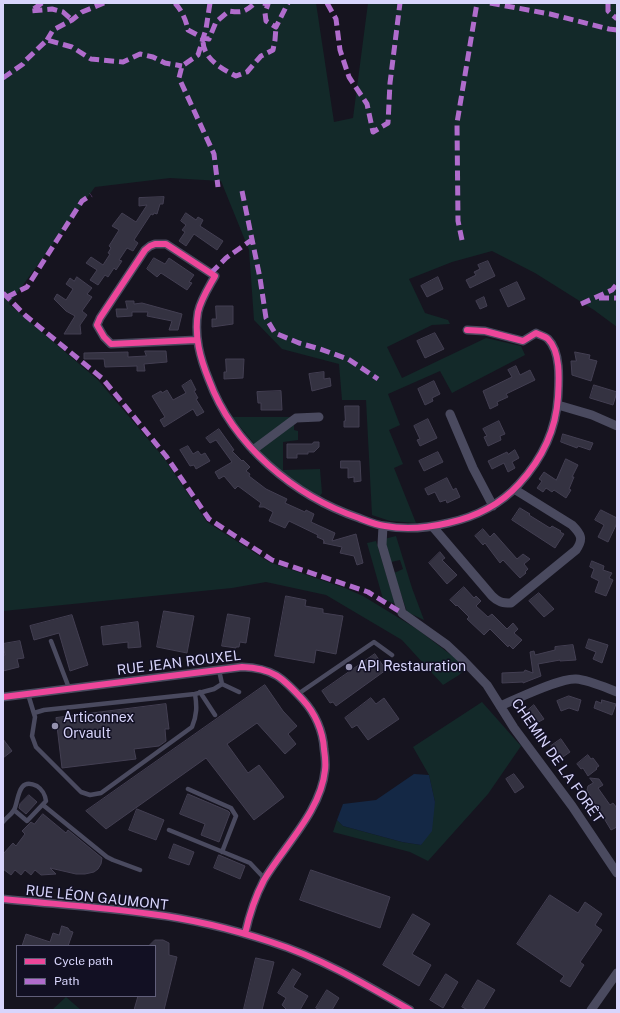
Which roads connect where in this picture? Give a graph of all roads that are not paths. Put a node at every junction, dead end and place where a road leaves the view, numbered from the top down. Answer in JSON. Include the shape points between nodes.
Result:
{"nodes":[{"id":1,"x":467,"y":330,"type":"dead end"},
{"id":2,"x":196,"y":340,"type":"junction"},
{"id":3,"x":558,"y":405,"type":"junction"},
{"id":4,"x":450,"y":414,"type":"dead end"},
{"id":5,"x":319,"y":417,"type":"dead end"},
{"id":6,"x":617,"y":426,"type":"edge"},
{"id":7,"x":253,"y":450,"type":"junction"},
{"id":8,"x":514,"y":489,"type":"junction"},
{"id":9,"x":493,"y":506,"type":"junction"},
{"id":10,"x":383,"y":526,"type":"junction"},
{"id":11,"x":433,"y":527,"type":"junction"},
{"id":12,"x":51,"y":641,"type":"dead end"},
{"id":13,"x":392,"y":655,"type":"dead end"},
{"id":14,"x":219,"y":670,"type":"junction"},
{"id":15,"x":222,"y":684,"type":"junction"},
{"id":16,"x":69,"y":688,"type":"junction"},
{"id":17,"x":239,"y":692,"type":"dead end"},
{"id":18,"x":617,"y":692,"type":"edge"},
{"id":19,"x":197,"y":693,"type":"junction"},
{"id":20,"x":28,"y":694,"type":"junction"},
{"id":21,"x":298,"y":694,"type":"junction"},
{"id":22,"x":3,"y":697,"type":"edge"},
{"id":23,"x":500,"y":706,"type":"junction"},
{"id":24,"x":34,"y":715,"type":"junction"},
{"id":25,"x":215,"y":715,"type":"dead end"},
{"id":26,"x":188,"y":789,"type":"dead end"},
{"id":27,"x":43,"y":805,"type":"junction"},
{"id":28,"x":14,"y":810,"type":"junction"},
{"id":29,"x":3,"y":822,"type":"edge"},
{"id":30,"x":169,"y":830,"type":"dead end"},
{"id":31,"x":222,"y":852,"type":"junction"},
{"id":32,"x":140,"y":870,"type":"dead end"},
{"id":33,"x":617,"y":873,"type":"edge"},
{"id":34,"x":265,"y":879,"type":"junction"},
{"id":35,"x":3,"y":900,"type":"edge"},
{"id":36,"x":245,"y":934,"type":"junction"},
{"id":37,"x":617,"y":973,"type":"edge"},
{"id":38,"x":410,"y":1010,"type":"edge"},
{"id":39,"x":591,"y":1010,"type":"edge"}],
"edges":[{"from":1,"to":3,"type":"street","via":[[484,330],[522,341],[536,333],[547,338],[559,366]]},
{"from":2,"to":2,"type":"street","via":[[111,344],[97,325],[150,246],[166,244],[215,276],[198,311]]},
{"from":2,"to":7,"type":"street","via":[[214,393]]},
{"from":3,"to":6,"type":"street"},
{"from":3,"to":8,"type":"street","via":[[554,422],[538,460]]},
{"from":4,"to":9,"type":"street","via":[[473,468]]},
{"from":5,"to":7,"type":"street","via":[[296,418]]},
{"from":7,"to":10,"type":"street","via":[[282,477],[319,501]]},
{"from":8,"to":9,"type":"street"},
{"from":8,"to":11,"type":"street","via":[[572,525],[581,538],[576,550],[511,603],[496,600]]},
{"from":9,"to":11,"type":"street","via":[[479,514]]},
{"from":10,"to":11,"type":"street","via":[[418,529]]},
{"from":10,"to":23,"type":"street","name":"CHEMIN DE LA FORÊT","via":[[382,545],[402,613],[447,645],[463,660],[487,685]]},
{"from":12,"to":16,"type":"lane"},
{"from":13,"to":21,"type":"lane","via":[[374,642]]},
{"from":14,"to":15,"type":"lane"},
{"from":14,"to":16,"type":"street","name":"RUE JEAN ROUXEL"},
{"from":14,"to":21,"type":"street","name":"RUE JEAN ROUXEL","via":[[242,667],[265,670],[278,676]]},
{"from":15,"to":17,"type":"lane"},
{"from":15,"to":19,"type":"lane"},
{"from":16,"to":20,"type":"street","name":"RUE JEAN ROUXEL"},
{"from":18,"to":23,"type":"street","via":[[581,680],[565,680]]},
{"from":19,"to":24,"type":"lane","via":[[44,710]]},
{"from":19,"to":24,"type":"lane","via":[[196,718],[192,727],[101,793],[90,795],[73,786],[36,747],[32,736]]},
{"from":19,"to":25,"type":"lane"},
{"from":20,"to":22,"type":"street","name":"RUE JEAN ROUXEL"},
{"from":20,"to":24,"type":"lane"},
{"from":21,"to":34,"type":"street","name":"RUE JEAN ROUXEL","via":[[316,718],[321,731],[325,770],[322,786],[312,809]]},
{"from":23,"to":33,"type":"street","name":"CHEMIN DE LA FORÊT"},
{"from":26,"to":31,"type":"lane","via":[[231,808],[236,816]]},
{"from":27,"to":28,"type":"lane","via":[[27,821]]},
{"from":27,"to":28,"type":"lane","via":[[46,801],[41,788],[27,784],[18,794]]},
{"from":27,"to":32,"type":"lane","via":[[107,857]]},
{"from":28,"to":29,"type":"lane"},
{"from":30,"to":31,"type":"lane"},
{"from":31,"to":34,"type":"lane","via":[[250,863]]},
{"from":34,"to":36,"type":"street","name":"RUE JEAN ROUXEL"},
{"from":35,"to":36,"type":"street","name":"RUE LÉON GAUMONT","via":[[151,914]]},
{"from":36,"to":38,"type":"street","name":"RUE LÉON GAUMONT","via":[[272,942],[343,972]]},
{"from":37,"to":39,"type":"street"}]}
